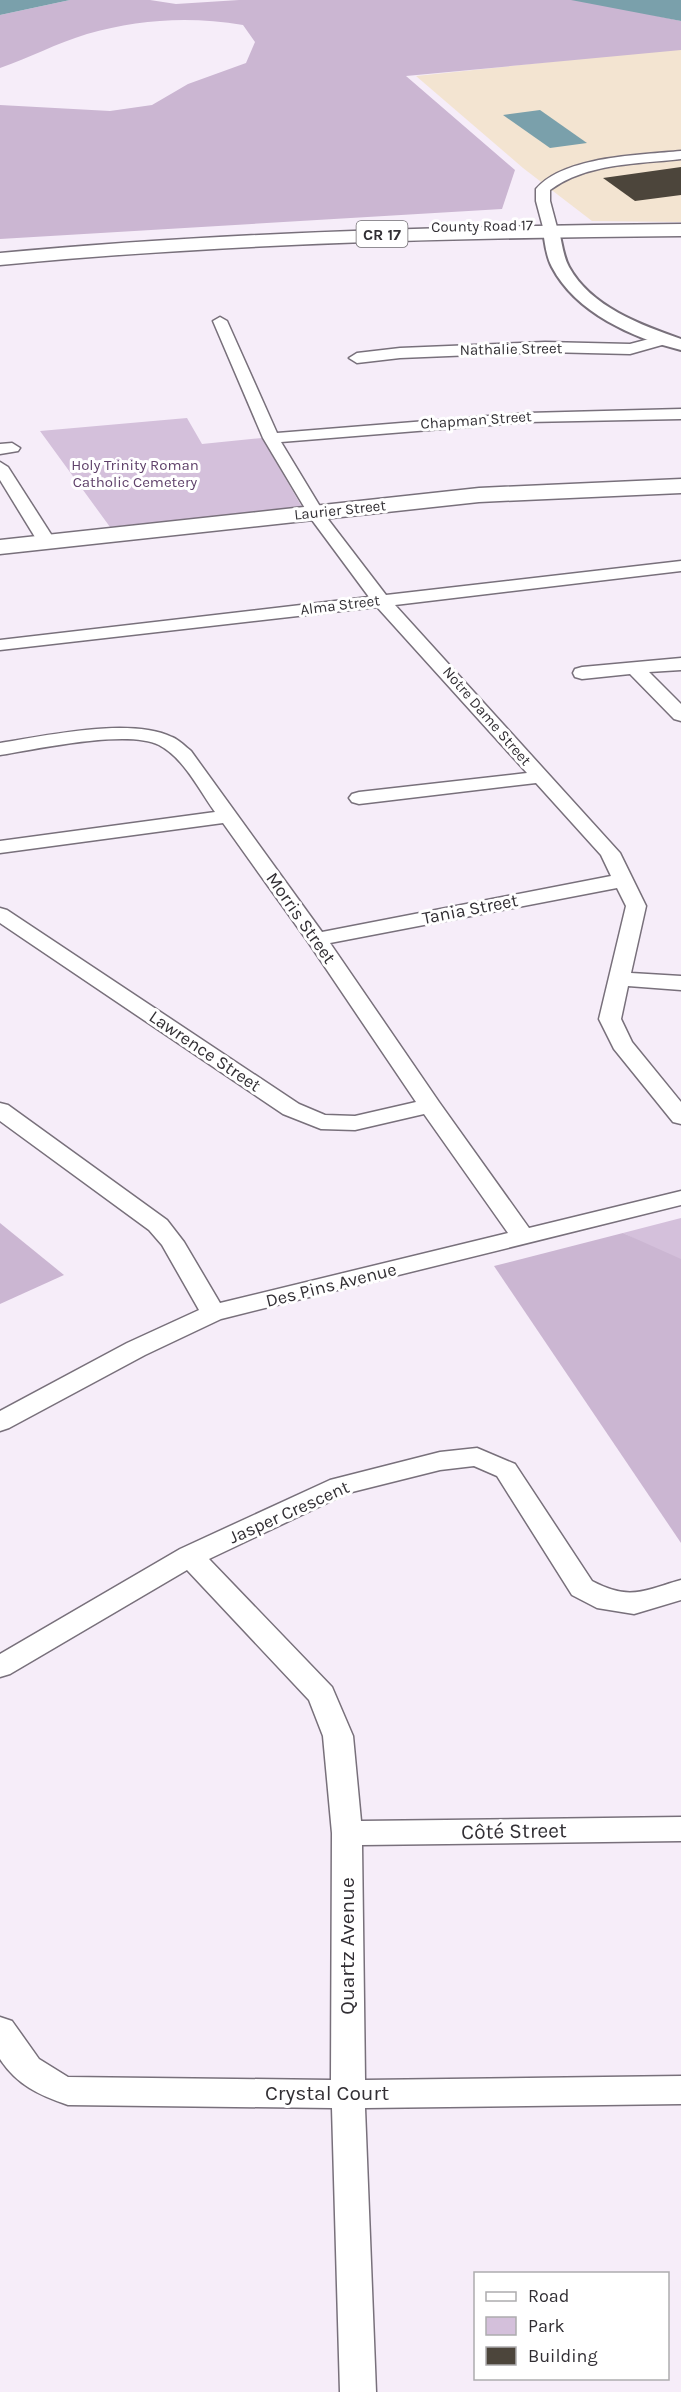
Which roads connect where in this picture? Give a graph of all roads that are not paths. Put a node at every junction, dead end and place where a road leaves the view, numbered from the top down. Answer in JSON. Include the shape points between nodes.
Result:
{"nodes":[{"id":1,"x":681,"y":155,"type":"edge"},
{"id":2,"x":681,"y":224,"type":"edge"},
{"id":3,"x":551,"y":228,"type":"junction"},
{"id":4,"x":681,"y":230,"type":"edge"},
{"id":5,"x":0,"y":258,"type":"edge"},
{"id":6,"x":220,"y":321,"type":"dead end"},
{"id":7,"x":673,"y":343,"type":"edge"},
{"id":8,"x":357,"y":358,"type":"dead end"},
{"id":9,"x":681,"y":414,"type":"edge"},
{"id":10,"x":271,"y":438,"type":"junction"},
{"id":11,"x":0,"y":467,"type":"edge"},
{"id":12,"x":681,"y":486,"type":"edge"},
{"id":13,"x":315,"y":512,"type":"junction"},
{"id":14,"x":47,"y":542,"type":"junction"},
{"id":15,"x":0,"y":547,"type":"edge"},
{"id":16,"x":681,"y":566,"type":"edge"},
{"id":17,"x":381,"y":600,"type":"junction"},
{"id":18,"x":0,"y":645,"type":"edge"},
{"id":19,"x":681,"y":664,"type":"edge"},
{"id":20,"x":635,"y":669,"type":"junction"},
{"id":21,"x":582,"y":673,"type":"dead end"},
{"id":22,"x":681,"y":715,"type":"edge"},
{"id":23,"x":0,"y":749,"type":"edge"},
{"id":24,"x":540,"y":777,"type":"junction"},
{"id":25,"x":359,"y":798,"type":"dead end"},
{"id":26,"x":228,"y":816,"type":"junction"},
{"id":27,"x":0,"y":847,"type":"edge"},
{"id":28,"x":624,"y":880,"type":"junction"},
{"id":29,"x":0,"y":914,"type":"edge"},
{"id":30,"x":317,"y":939,"type":"junction"},
{"id":31,"x":618,"y":979,"type":"junction"},
{"id":32,"x":681,"y":983,"type":"edge"},
{"id":33,"x":430,"y":1106,"type":"junction"},
{"id":34,"x":0,"y":1110,"type":"edge"},
{"id":35,"x":681,"y":1117,"type":"edge"},
{"id":36,"x":681,"y":1198,"type":"edge"},
{"id":37,"x":524,"y":1238,"type":"junction"},
{"id":38,"x":213,"y":1313,"type":"junction"},
{"id":39,"x":0,"y":1422,"type":"edge"},
{"id":40,"x":190,"y":1556,"type":"junction"},
{"id":41,"x":681,"y":1590,"type":"edge"},
{"id":42,"x":0,"y":1667,"type":"edge"},
{"id":43,"x":681,"y":1829,"type":"edge"},
{"id":44,"x":347,"y":1833,"type":"junction"},
{"id":45,"x":0,"y":2030,"type":"edge"},
{"id":46,"x":681,"y":2090,"type":"edge"},
{"id":47,"x":348,"y":2094,"type":"junction"},
{"id":48,"x":358,"y":2392,"type":"edge"}],
"edges":[{"from":1,"to":3,"type":"street","via":[[578,169],[554,178],[543,189]]},
{"from":2,"to":3,"type":"main road","name":"County Road 17","number":"CR 17"},
{"from":3,"to":4,"type":"main road","name":"County Road 17","number":"CR 17"},
{"from":3,"to":5,"type":"main road","name":"County Road 17","number":"CR 17","via":[[212,241]]},
{"from":3,"to":7,"type":"street","via":[[560,266],[577,291],[618,320]]},
{"from":6,"to":10,"type":"street","name":"Notre Dame Street"},
{"from":7,"to":8,"type":"street","name":"Nathalie Street","via":[[630,349],[400,352]]},
{"from":9,"to":10,"type":"street","name":"Chapman Street","via":[[419,423]]},
{"from":10,"to":13,"type":"street","name":"Notre Dame Street"},
{"from":11,"to":14,"type":"street"},
{"from":12,"to":13,"type":"main road","name":"Laurier Street","via":[[501,494]]},
{"from":13,"to":14,"type":"main road","name":"Laurier Street"},
{"from":13,"to":17,"type":"street","name":"Notre Dame Street"},
{"from":14,"to":15,"type":"main road","name":"Laurier Street"},
{"from":16,"to":17,"type":"street","name":"Alma Street"},
{"from":17,"to":18,"type":"street","name":"Alma Street"},
{"from":17,"to":24,"type":"street","name":"Notre Dame Street"},
{"from":19,"to":20,"type":"street"},
{"from":20,"to":21,"type":"street"},
{"from":20,"to":22,"type":"street"},
{"from":23,"to":26,"type":"street","name":"Morris Street","via":[[102,736],[137,735],[164,741],[184,755]]},
{"from":24,"to":25,"type":"street"},
{"from":24,"to":28,"type":"street","name":"Notre Dame Street","via":[[610,853]]},
{"from":26,"to":27,"type":"street"},
{"from":26,"to":30,"type":"street","name":"Morris Street"},
{"from":28,"to":30,"type":"street","name":"Tania Street"},
{"from":28,"to":31,"type":"street","name":"Notre Dame Street","via":[[636,906]]},
{"from":29,"to":33,"type":"street","name":"Lawrence Street","via":[[291,1109],[321,1122],[355,1123]]},
{"from":30,"to":33,"type":"street","name":"Morris Street"},
{"from":31,"to":32,"type":"street"},
{"from":31,"to":35,"type":"street","name":"Notre Dame Street","via":[[610,1018],[618,1036]]},
{"from":33,"to":37,"type":"street","name":"Morris Street"},
{"from":34,"to":38,"type":"street","via":[[158,1225]]},
{"from":36,"to":37,"type":"street","name":"Des Pins Avenue"},
{"from":37,"to":38,"type":"street","name":"Des Pins Avenue"},
{"from":38,"to":39,"type":"street","name":"Des Pins Avenue","via":[[136,1348]]},
{"from":40,"to":41,"type":"street","name":"Jasper Crescent","via":[[340,1486],[440,1461],[477,1457],[506,1470],[582,1588],[607,1601],[634,1604]]},
{"from":40,"to":42,"type":"street","name":"Jasper Crescent"},
{"from":40,"to":44,"type":"street","name":"Quartz Avenue","via":[[322,1695],[338,1736]]},
{"from":43,"to":44,"type":"street","name":"Côté Street"},
{"from":44,"to":47,"type":"street","name":"Quartz Avenue"},
{"from":45,"to":47,"type":"street","name":"Crystal Court","via":[[18,2061],[44,2083],[68,2091]]},
{"from":46,"to":47,"type":"street","name":"Crystal Court"},
{"from":47,"to":48,"type":"street","name":"Quartz Avenue"}]}
